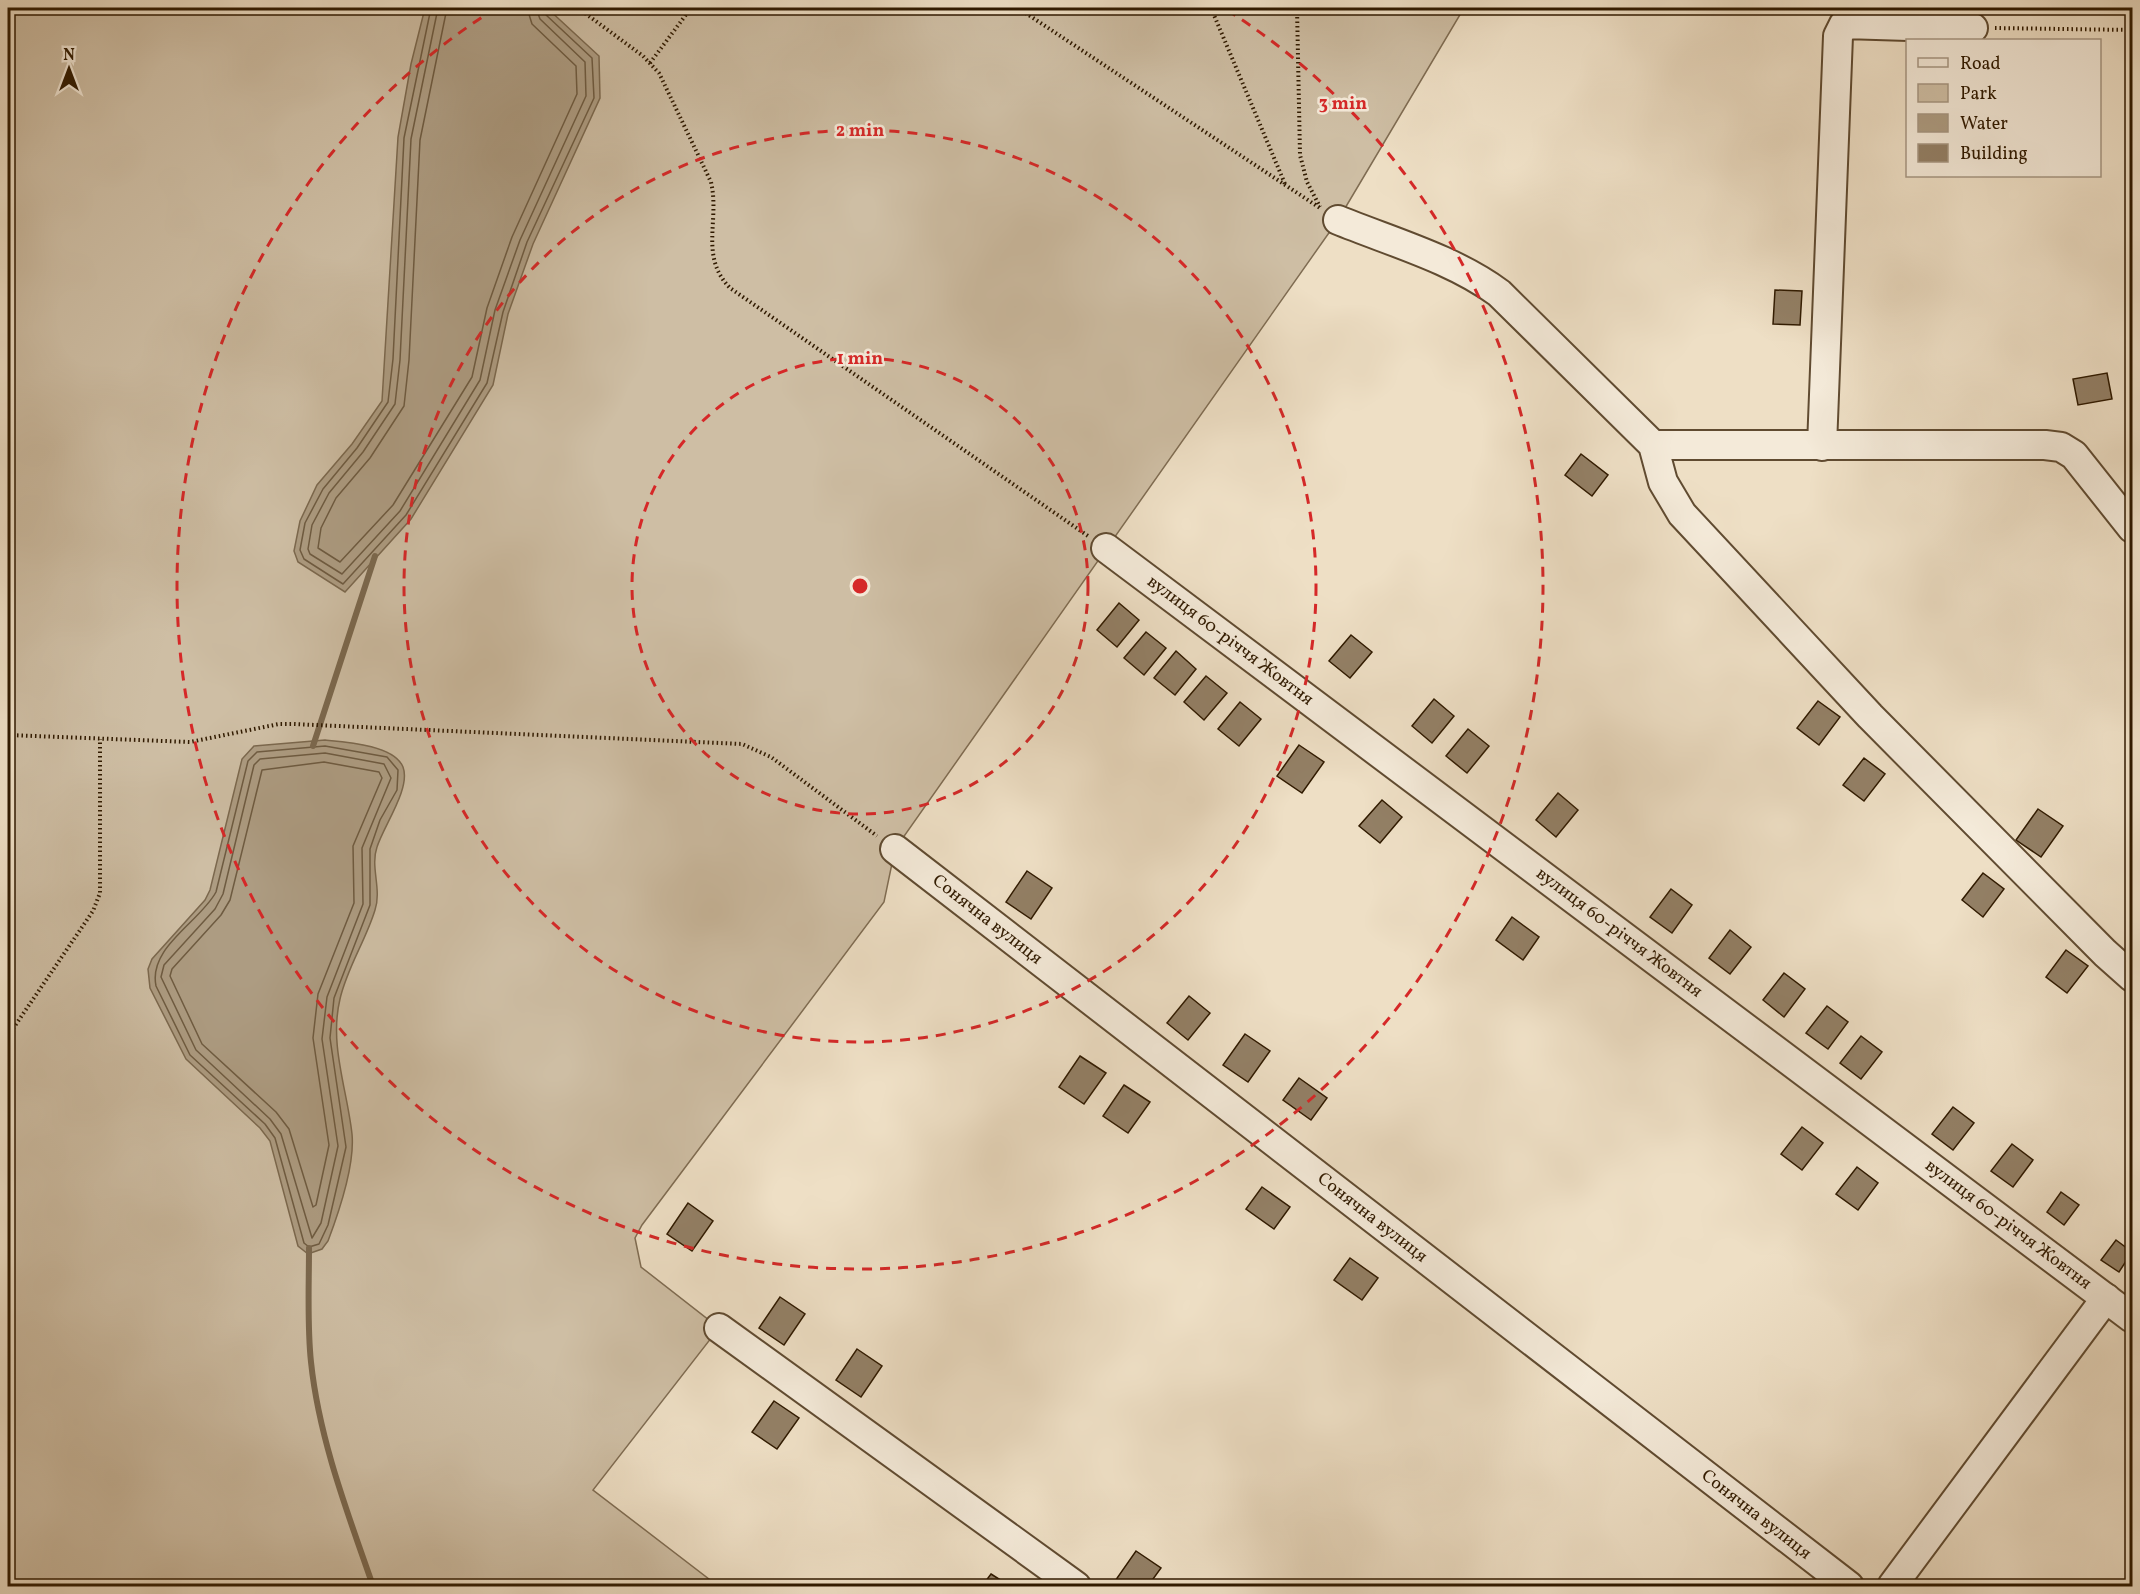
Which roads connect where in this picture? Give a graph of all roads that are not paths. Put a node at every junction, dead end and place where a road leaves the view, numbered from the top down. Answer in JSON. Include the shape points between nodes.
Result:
{"nodes":[{"id":1,"x":1973,"y":28,"type":"road end"},
{"id":2,"x":1329,"y":214,"type":"road end"},
{"id":3,"x":1653,"y":445,"type":"junction"},
{"id":4,"x":1822,"y":446,"type":"junction"},
{"id":5,"x":2133,"y":528,"type":"edge"},
{"id":6,"x":1106,"y":548,"type":"road end"},
{"id":7,"x":895,"y":849,"type":"road end"},
{"id":8,"x":2133,"y":977,"type":"edge"},
{"id":9,"x":2106,"y":1298,"type":"junction"},
{"id":10,"x":2133,"y":1318,"type":"edge"},
{"id":11,"x":719,"y":1328,"type":"dead end"},
{"id":12,"x":1076,"y":1587,"type":"edge"},
{"id":13,"x":1849,"y":1587,"type":"edge"},
{"id":14,"x":1892,"y":1587,"type":"edge"}],
"edges":[{"from":1,"to":4,"type":"street","via":[[1844,24],[1838,36]]},
{"from":2,"to":3,"type":"street","via":[[1484,282]]},
{"from":3,"to":4,"type":"street"},
{"from":3,"to":8,"type":"street","via":[[1663,482],[1682,514],[1870,716]]},
{"from":4,"to":5,"type":"street","via":[[2061,447],[2074,455]]},
{"from":6,"to":9,"type":"street","name":"вулиця 60-річчя Жовтня"},
{"from":7,"to":13,"type":"street","name":"Сонячна вулиця"},
{"from":9,"to":10,"type":"street","name":"вулиця 60-річчя Жовтня"},
{"from":9,"to":14,"type":"street"},
{"from":11,"to":12,"type":"street"}]}
